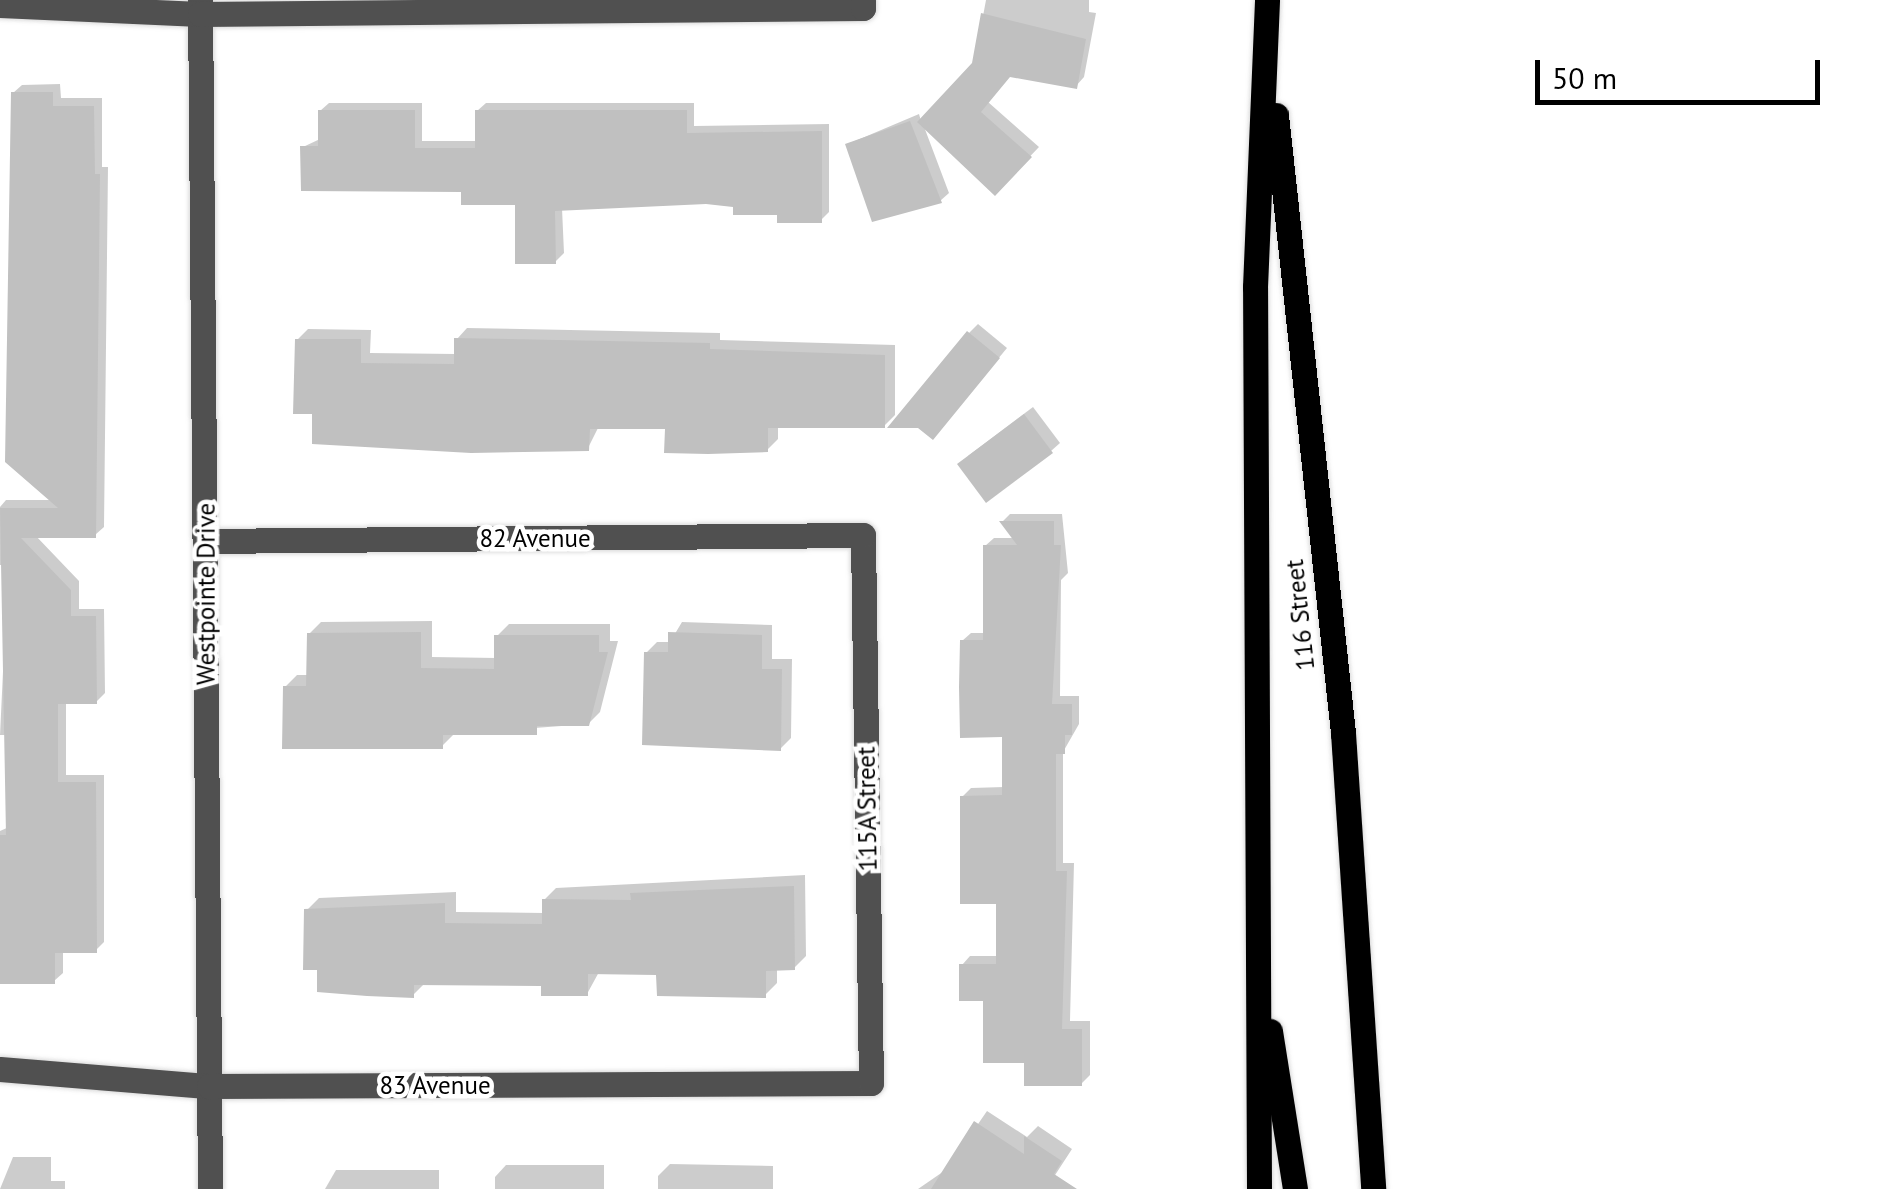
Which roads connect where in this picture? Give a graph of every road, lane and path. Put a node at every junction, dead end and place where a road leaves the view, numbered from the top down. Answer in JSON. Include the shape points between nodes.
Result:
{"nodes":[{"id":1,"x":1267,"y":0,"type":"edge"},
{"id":2,"x":863,"y":4,"type":"edge"},
{"id":3,"x":0,"y":6,"type":"edge"},
{"id":4,"x":200,"y":7,"type":"edge"},
{"id":5,"x":1268,"y":35,"type":"junction"},
{"id":6,"x":863,"y":535,"type":"joint"},
{"id":7,"x":206,"y":541,"type":"junction"},
{"id":8,"x":1258,"y":952,"type":"junction"},
{"id":9,"x":0,"y":1069,"type":"edge"},
{"id":10,"x":871,"y":1083,"type":"joint"},
{"id":11,"x":209,"y":1086,"type":"junction"},
{"id":12,"x":210,"y":1189,"type":"edge"},
{"id":13,"x":1259,"y":1189,"type":"edge"},
{"id":14,"x":1296,"y":1189,"type":"edge"},
{"id":15,"x":1373,"y":1189,"type":"edge"}],
"edges":[{"from":1,"to":5,"type":"main road","name":"116 Street"},
{"from":2,"to":4,"type":"street"},
{"from":3,"to":4,"type":"street"},
{"from":4,"to":7,"type":"street","name":"Westpointe Drive"},
{"from":5,"to":8,"type":"main road","name":"116 Street","via":[[1255,287]]},
{"from":5,"to":15,"type":"main road","name":"116 Street","via":[[1343,734]]},
{"from":6,"to":7,"type":"street","name":"82 Avenue"},
{"from":6,"to":10,"type":"street","name":"115A Street"},
{"from":7,"to":11,"type":"street","name":"Westpointe Drive"},
{"from":8,"to":13,"type":"main road","name":"116 Street"},
{"from":8,"to":14,"type":"main road"},
{"from":9,"to":11,"type":"street","name":"83 Avenue"},
{"from":10,"to":11,"type":"street","name":"83 Avenue"},
{"from":11,"to":12,"type":"street","name":"Westpointe Drive"}]}
